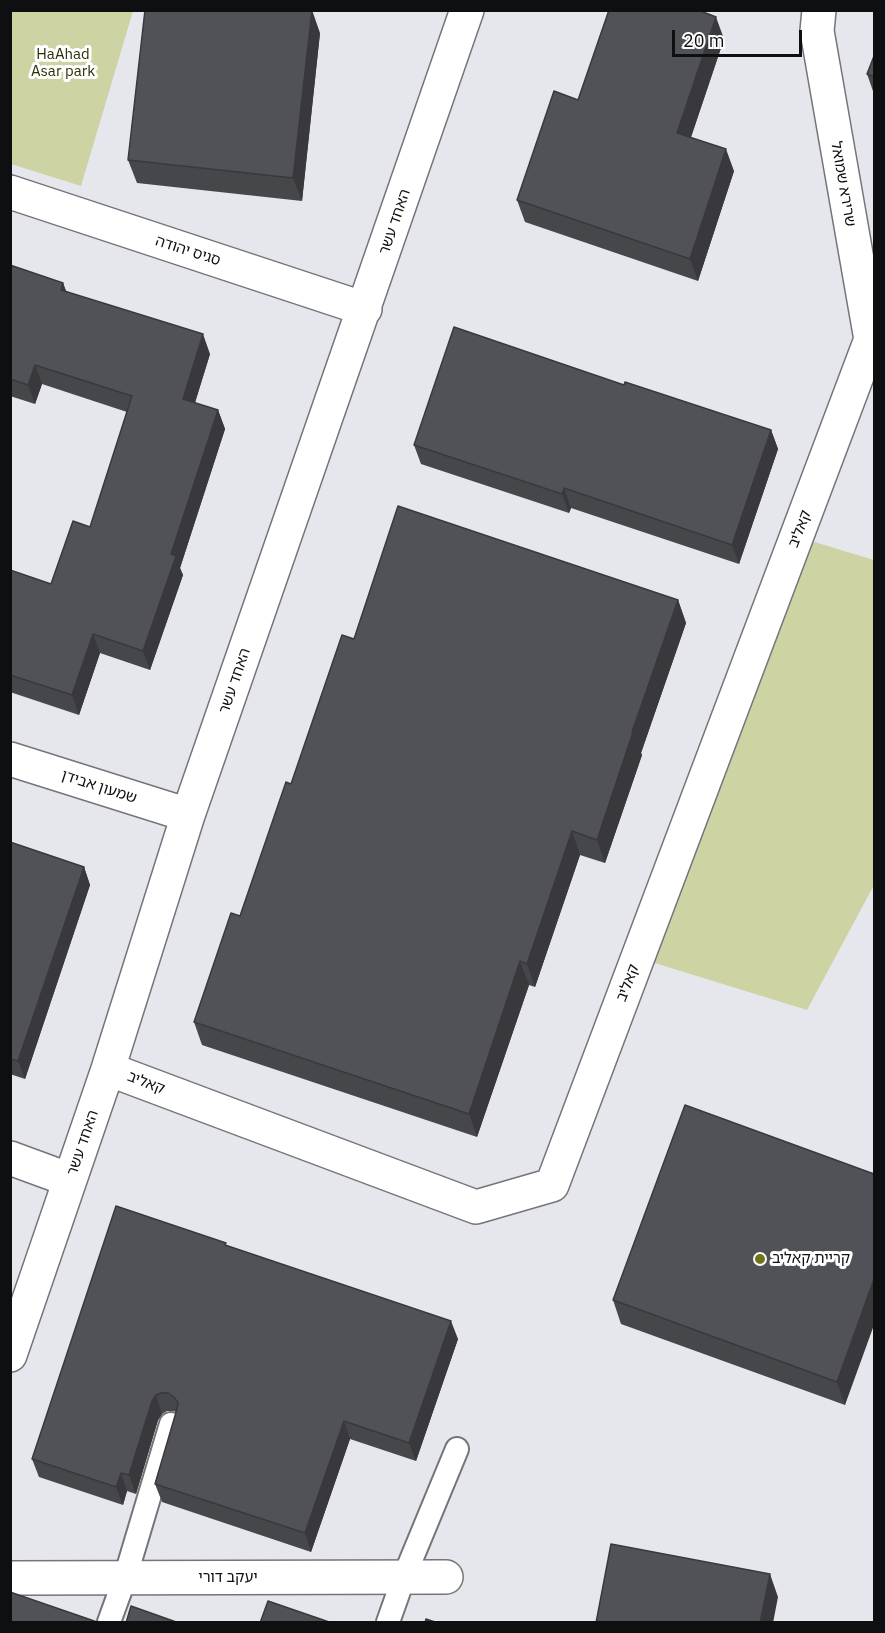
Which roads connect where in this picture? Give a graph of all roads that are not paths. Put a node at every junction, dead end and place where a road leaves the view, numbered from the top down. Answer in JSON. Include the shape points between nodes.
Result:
{"nodes":[{"id":1,"x":467,"y":10,"type":"edge"},
{"id":2,"x":819,"y":10,"type":"edge"},
{"id":3,"x":10,"y":192,"type":"edge"},
{"id":4,"x":365,"y":309,"type":"junction"},
{"id":5,"x":873,"y":348,"type":"edge"},
{"id":6,"x":10,"y":759,"type":"edge"},
{"id":7,"x":189,"y":815,"type":"junction"},
{"id":8,"x":108,"y":1069,"type":"junction"},
{"id":9,"x":10,"y":1158,"type":"edge"},
{"id":10,"x":70,"y":1180,"type":"junction"},
{"id":11,"x":10,"y":1355,"type":"edge"},
{"id":12,"x":171,"y":1424,"type":"edge"},
{"id":13,"x":457,"y":1449,"type":"dead end"},
{"id":14,"x":404,"y":1577,"type":"junction"},
{"id":15,"x":446,"y":1577,"type":"dead end"},
{"id":16,"x":10,"y":1578,"type":"edge"},
{"id":17,"x":125,"y":1578,"type":"junction"},
{"id":18,"x":109,"y":1623,"type":"edge"},
{"id":19,"x":388,"y":1623,"type":"edge"}],
"edges":[{"from":1,"to":4,"type":"street","name":"האחד עשר"},
{"from":2,"to":5,"type":"street","name":"שרירא שמואל","via":[[817,31]]},
{"from":3,"to":4,"type":"street","name":"סגיס יהודה"},
{"from":4,"to":7,"type":"street","name":"האחד עשר"},
{"from":5,"to":8,"type":"street","name":"קאליב","via":[[552,1185],[476,1207]]},
{"from":6,"to":7,"type":"street","name":"שמעון אבידן"},
{"from":7,"to":8,"type":"street","name":"האחד עשר"},
{"from":8,"to":10,"type":"street","name":"האחד עשר"},
{"from":9,"to":10,"type":"street"},
{"from":10,"to":11,"type":"street","name":"האחד עשר"},
{"from":12,"to":17,"type":"lane"},
{"from":13,"to":14,"type":"lane"},
{"from":14,"to":15,"type":"street","name":"יעקב דורי"},
{"from":14,"to":17,"type":"street","name":"יעקב דורי"},
{"from":14,"to":19,"type":"lane"},
{"from":16,"to":17,"type":"street","name":"יעקב דורי"},
{"from":17,"to":18,"type":"lane"}]}
